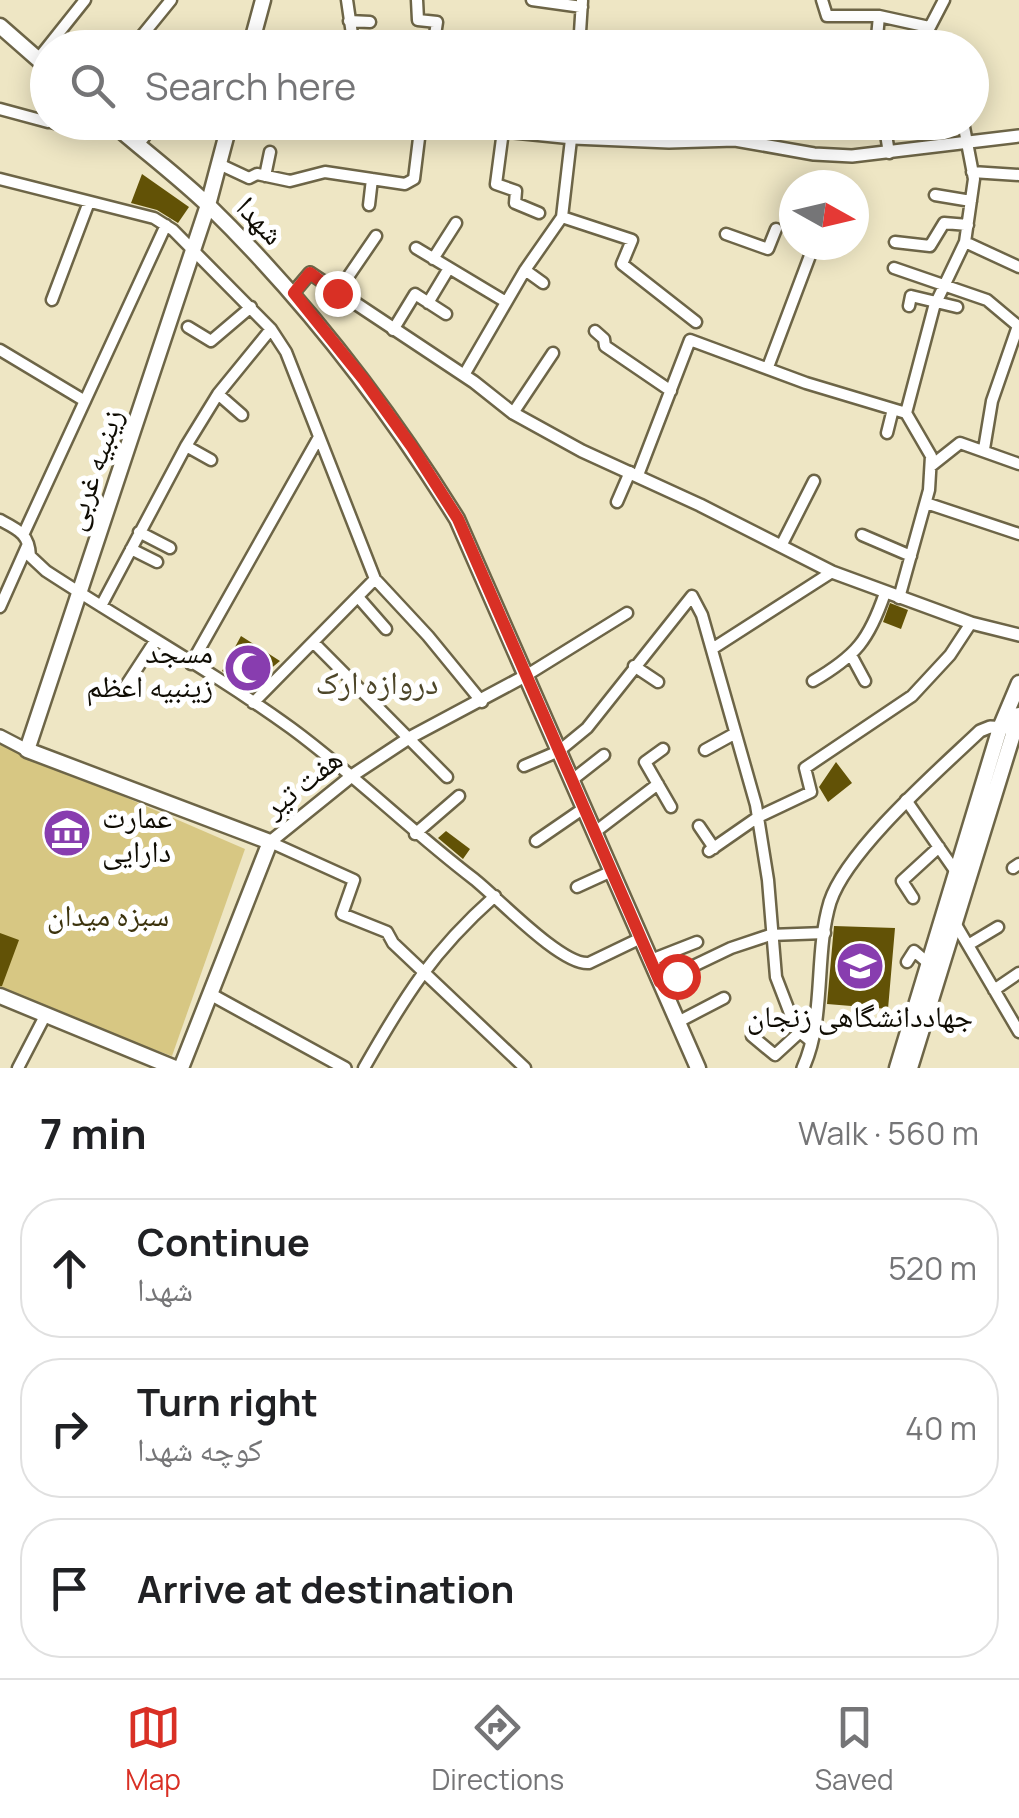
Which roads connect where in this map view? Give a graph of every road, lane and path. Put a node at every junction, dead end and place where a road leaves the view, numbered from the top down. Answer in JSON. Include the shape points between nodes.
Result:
{"nodes":[{"id":1,"x":85,"y":0,"type":"edge"},
{"id":2,"x":171,"y":0,"type":"edge"},
{"id":3,"x":263,"y":0,"type":"edge"},
{"id":4,"x":347,"y":0,"type":"edge"},
{"id":5,"x":417,"y":0,"type":"edge"},
{"id":6,"x":532,"y":0,"type":"edge"},
{"id":7,"x":822,"y":0,"type":"edge"},
{"id":8,"x":944,"y":0,"type":"edge"},
{"id":9,"x":582,"y":4,"type":"edge"},
{"id":10,"x":879,"y":16,"type":"junction"},
{"id":11,"x":349,"y":21,"type":"junction"},
{"id":12,"x":370,"y":22,"type":"dead end"},
{"id":13,"x":0,"y":26,"type":"edge"},
{"id":14,"x":929,"y":27,"type":"junction"},
{"id":15,"x":65,"y":30,"type":"edge"},
{"id":16,"x":147,"y":30,"type":"edge"},
{"id":17,"x":255,"y":30,"type":"edge"},
{"id":18,"x":351,"y":30,"type":"edge"},
{"id":19,"x":436,"y":30,"type":"edge"},
{"id":20,"x":580,"y":30,"type":"edge"},
{"id":21,"x":878,"y":30,"type":"edge"},
{"id":22,"x":928,"y":30,"type":"edge"},
{"id":23,"x":30,"y":52,"type":"edge"},
{"id":24,"x":0,"y":109,"type":"edge"},
{"id":25,"x":30,"y":117,"type":"edge"},
{"id":26,"x":1019,"y":136,"type":"edge"},
{"id":27,"x":132,"y":140,"type":"edge"},
{"id":28,"x":142,"y":140,"type":"edge"},
{"id":29,"x":225,"y":140,"type":"edge"},
{"id":30,"x":417,"y":140,"type":"edge"},
{"id":31,"x":502,"y":140,"type":"edge"},
{"id":32,"x":572,"y":140,"type":"edge"},
{"id":33,"x":621,"y":140,"type":"edge"},
{"id":34,"x":736,"y":140,"type":"edge"},
{"id":35,"x":736,"y":140,"type":"edge"},
{"id":36,"x":887,"y":140,"type":"edge"},
{"id":37,"x":966,"y":140,"type":"edge"},
{"id":38,"x":989,"y":140,"type":"edge"},
{"id":39,"x":989,"y":140,"type":"edge"},
{"id":40,"x":966,"y":143,"type":"junction"},
{"id":41,"x":138,"y":145,"type":"junction"},
{"id":42,"x":270,"y":152,"type":"dead end"},
{"id":43,"x":889,"y":153,"type":"junction"},
{"id":44,"x":219,"y":164,"type":"junction"},
{"id":45,"x":972,"y":172,"type":"junction"},
{"id":46,"x":1019,"y":175,"type":"edge"},
{"id":47,"x":264,"y":176,"type":"junction"},
{"id":48,"x":372,"y":179,"type":"junction"},
{"id":49,"x":0,"y":180,"type":"edge"},
{"id":50,"x":935,"y":195,"type":"dead end"},
{"id":51,"x":971,"y":201,"type":"junction"},
{"id":52,"x":89,"y":202,"type":"junction"},
{"id":53,"x":208,"y":205,"type":"junction"},
{"id":54,"x":369,"y":205,"type":"dead end"},
{"id":55,"x":539,"y":213,"type":"dead end"},
{"id":56,"x":562,"y":217,"type":"junction"},
{"id":57,"x":456,"y":222,"type":"dead end"},
{"id":58,"x":166,"y":226,"type":"junction"},
{"id":59,"x":968,"y":226,"type":"junction"},
{"id":60,"x":776,"y":229,"type":"dead end"},
{"id":61,"x":726,"y":234,"type":"dead end"},
{"id":62,"x":376,"y":236,"type":"dead end"},
{"id":63,"x":895,"y":242,"type":"dead end"},
{"id":64,"x":966,"y":242,"type":"junction"},
{"id":65,"x":416,"y":248,"type":"dead end"},
{"id":66,"x":193,"y":250,"type":"junction"},
{"id":67,"x":433,"y":259,"type":"junction"},
{"id":68,"x":808,"y":260,"type":"edge"},
{"id":69,"x":1019,"y":266,"type":"edge"},
{"id":70,"x":449,"y":268,"type":"junction"},
{"id":71,"x":894,"y":268,"type":"dead end"},
{"id":72,"x":525,"y":270,"type":"junction"},
{"id":73,"x":543,"y":283,"type":"dead end"},
{"id":74,"x":944,"y":285,"type":"junction"},
{"id":75,"x":294,"y":293,"type":"junction"},
{"id":76,"x":337,"y":293,"type":"junction"},
{"id":77,"x":52,"y":300,"type":"dead end"},
{"id":78,"x":506,"y":302,"type":"junction"},
{"id":79,"x":936,"y":302,"type":"junction"},
{"id":80,"x":428,"y":303,"type":"junction"},
{"id":81,"x":909,"y":306,"type":"dead end"},
{"id":82,"x":251,"y":307,"type":"junction"},
{"id":83,"x":957,"y":307,"type":"dead end"},
{"id":84,"x":446,"y":314,"type":"dead end"},
{"id":85,"x":696,"y":322,"type":"dead end"},
{"id":86,"x":188,"y":327,"type":"dead end"},
{"id":87,"x":270,"y":329,"type":"junction"},
{"id":88,"x":393,"y":330,"type":"junction"},
{"id":89,"x":595,"y":331,"type":"dead end"},
{"id":90,"x":0,"y":350,"type":"edge"},
{"id":91,"x":552,"y":353,"type":"dead end"},
{"id":92,"x":768,"y":367,"type":"junction"},
{"id":93,"x":464,"y":376,"type":"junction"},
{"id":94,"x":672,"y":391,"type":"junction"},
{"id":95,"x":218,"y":394,"type":"junction"},
{"id":96,"x":85,"y":401,"type":"junction"},
{"id":97,"x":893,"y":409,"type":"junction"},
{"id":98,"x":513,"y":413,"type":"junction"},
{"id":99,"x":906,"y":413,"type":"junction"},
{"id":100,"x":242,"y":415,"type":"dead end"},
{"id":101,"x":887,"y":433,"type":"dead end"},
{"id":102,"x":319,"y":437,"type":"junction"},
{"id":103,"x":186,"y":446,"type":"junction"},
{"id":104,"x":984,"y":449,"type":"junction"},
{"id":105,"x":210,"y":460,"type":"dead end"},
{"id":106,"x":1019,"y":464,"type":"edge"},
{"id":107,"x":931,"y":466,"type":"junction"},
{"id":108,"x":634,"y":473,"type":"junction"},
{"id":109,"x":814,"y":481,"type":"dead end"},
{"id":110,"x":617,"y":502,"type":"dead end"},
{"id":111,"x":926,"y":504,"type":"junction"},
{"id":112,"x":0,"y":520,"type":"edge"},
{"id":113,"x":139,"y":532,"type":"junction"},
{"id":114,"x":1019,"y":534,"type":"edge"},
{"id":115,"x":862,"y":535,"type":"dead end"},
{"id":116,"x":26,"y":538,"type":"junction"},
{"id":117,"x":781,"y":546,"type":"junction"},
{"id":118,"x":170,"y":548,"type":"dead end"},
{"id":119,"x":130,"y":549,"type":"junction"},
{"id":120,"x":911,"y":556,"type":"junction"},
{"id":121,"x":157,"y":562,"type":"dead end"},
{"id":122,"x":832,"y":572,"type":"junction"},
{"id":123,"x":375,"y":579,"type":"junction"},
{"id":124,"x":79,"y":593,"type":"junction"},
{"id":125,"x":885,"y":593,"type":"junction"},
{"id":126,"x":358,"y":597,"type":"junction"},
{"id":127,"x":898,"y":598,"type":"junction"},
{"id":128,"x":101,"y":606,"type":"junction"},
{"id":129,"x":0,"y":607,"type":"edge"},
{"id":130,"x":627,"y":614,"type":"dead end"},
{"id":131,"x":971,"y":623,"type":"junction"},
{"id":132,"x":386,"y":629,"type":"dead end"},
{"id":133,"x":1019,"y":635,"type":"edge"},
{"id":134,"x":154,"y":641,"type":"junction"},
{"id":135,"x":313,"y":642,"type":"junction"},
{"id":136,"x":712,"y":649,"type":"junction"},
{"id":137,"x":851,"y":656,"type":"junction"},
{"id":138,"x":191,"y":664,"type":"junction"},
{"id":139,"x":634,"y":666,"type":"junction"},
{"id":140,"x":528,"y":675,"type":"junction"},
{"id":141,"x":813,"y":681,"type":"dead end"},
{"id":142,"x":865,"y":681,"type":"dead end"},
{"id":143,"x":658,"y":682,"type":"dead end"},
{"id":144,"x":1019,"y":683,"type":"edge"},
{"id":145,"x":122,"y":690,"type":"dead end"},
{"id":146,"x":482,"y":702,"type":"junction"},
{"id":147,"x":254,"y":703,"type":"junction"},
{"id":148,"x":1011,"y":724,"type":"edge"},
{"id":149,"x":734,"y":734,"type":"junction"},
{"id":150,"x":0,"y":736,"type":"edge"},
{"id":151,"x":409,"y":738,"type":"junction"},
{"id":152,"x":664,"y":749,"type":"dead end"},
{"id":153,"x":27,"y":750,"type":"junction"},
{"id":154,"x":705,"y":750,"type":"dead end"},
{"id":155,"x":559,"y":751,"type":"junction"},
{"id":156,"x":604,"y":755,"type":"dead end"},
{"id":157,"x":524,"y":766,"type":"dead end"},
{"id":158,"x":353,"y":775,"type":"junction"},
{"id":159,"x":447,"y":777,"type":"dead end"},
{"id":160,"x":572,"y":780,"type":"junction"},
{"id":161,"x":658,"y":784,"type":"junction"},
{"id":162,"x":459,"y":796,"type":"dead end"},
{"id":163,"x":906,"y":800,"type":"junction"},
{"id":164,"x":671,"y":807,"type":"dead end"},
{"id":165,"x":584,"y":808,"type":"junction"},
{"id":166,"x":758,"y":817,"type":"junction"},
{"id":167,"x":700,"y":826,"type":"dead end"},
{"id":168,"x":595,"y":832,"type":"junction"},
{"id":169,"x":415,"y":834,"type":"junction"},
{"id":170,"x":536,"y":841,"type":"dead end"},
{"id":171,"x":268,"y":842,"type":"junction"},
{"id":172,"x":939,"y":847,"type":"junction"},
{"id":173,"x":612,"y":871,"type":"junction"},
{"id":174,"x":956,"y":872,"type":"junction"},
{"id":175,"x":577,"y":887,"type":"dead end"},
{"id":176,"x":495,"y":896,"type":"junction"},
{"id":177,"x":912,"y":898,"type":"dead end"},
{"id":178,"x":954,"y":923,"type":"junction"},
{"id":179,"x":998,"y":926,"type":"dead end"},
{"id":180,"x":825,"y":932,"type":"junction"},
{"id":181,"x":770,"y":936,"type":"junction"},
{"id":182,"x":641,"y":938,"type":"junction"},
{"id":183,"x":698,"y":942,"type":"dead end"},
{"id":184,"x":968,"y":945,"type":"junction"},
{"id":185,"x":651,"y":960,"type":"junction"},
{"id":186,"x":907,"y":962,"type":"dead end"},
{"id":187,"x":928,"y":964,"type":"junction"},
{"id":188,"x":422,"y":970,"type":"junction"},
{"id":189,"x":1019,"y":973,"type":"edge"},
{"id":190,"x":660,"y":982,"type":"junction"},
{"id":191,"x":994,"y":990,"type":"junction"},
{"id":192,"x":212,"y":994,"type":"junction"},
{"id":193,"x":0,"y":996,"type":"edge"},
{"id":194,"x":724,"y":998,"type":"dead end"},
{"id":195,"x":46,"y":1014,"type":"junction"},
{"id":196,"x":678,"y":1022,"type":"junction"},
{"id":197,"x":800,"y":1032,"type":"junction"},
{"id":198,"x":1019,"y":1032,"type":"edge"},
{"id":199,"x":752,"y":1036,"type":"dead end"},
{"id":200,"x":811,"y":1041,"type":"junction"},
{"id":201,"x":338,"y":1066,"type":"edge"},
{"id":202,"x":18,"y":1068,"type":"edge"},
{"id":203,"x":178,"y":1068,"type":"edge"},
{"id":204,"x":364,"y":1068,"type":"edge"},
{"id":205,"x":525,"y":1068,"type":"edge"},
{"id":206,"x":698,"y":1068,"type":"edge"},
{"id":207,"x":803,"y":1068,"type":"edge"},
{"id":208,"x":897,"y":1068,"type":"edge"},
{"id":209,"x":910,"y":1068,"type":"edge"}],
"edges":[{"from":1,"to":15,"type":"street"},
{"from":2,"to":16,"type":"street"},
{"from":3,"to":17,"type":"main road"},
{"from":4,"to":11,"type":"street"},
{"from":5,"to":19,"type":"street","via":[[418,20],[437,22]]},
{"from":6,"to":9,"type":"street"},
{"from":7,"to":10,"type":"street","via":[[827,16]]},
{"from":8,"to":14,"type":"street"},
{"from":9,"to":20,"type":"street"},
{"from":10,"to":14,"type":"street"},
{"from":10,"to":21,"type":"street"},
{"from":11,"to":12,"type":"street"},
{"from":11,"to":18,"type":"street"},
{"from":13,"to":23,"type":"main road"},
{"from":14,"to":22,"type":"street"},
{"from":24,"to":25,"type":"street"},
{"from":26,"to":39,"type":"street"},
{"from":27,"to":41,"type":"main road","name":"شهدا"},
{"from":28,"to":41,"type":"street"},
{"from":29,"to":44,"type":"main road","name":"زینبیه غربی"},
{"from":30,"to":48,"type":"street","via":[[414,179]]},
{"from":31,"to":55,"type":"street","via":[[496,184],[516,191],[515,203]]},
{"from":32,"to":56,"type":"street"},
{"from":33,"to":34,"type":"street"},
{"from":35,"to":43,"type":"street","via":[[814,154]]},
{"from":36,"to":43,"type":"street"},
{"from":37,"to":40,"type":"street"},
{"from":38,"to":40,"type":"street"},
{"from":40,"to":43,"type":"street"},
{"from":40,"to":45,"type":"street"},
{"from":41,"to":53,"type":"main road","name":"شهدا"},
{"from":42,"to":47,"type":"street"},
{"from":44,"to":47,"type":"street","via":[[249,178]]},
{"from":44,"to":53,"type":"main road","name":"زینبیه غربی"},
{"from":45,"to":46,"type":"street"},
{"from":45,"to":51,"type":"street"},
{"from":47,"to":48,"type":"street","via":[[290,181],[325,172]]},
{"from":48,"to":54,"type":"street"},
{"from":49,"to":52,"type":"street"},
{"from":50,"to":51,"type":"street"},
{"from":51,"to":59,"type":"street"},
{"from":52,"to":58,"type":"street"},
{"from":52,"to":77,"type":"street"},
{"from":53,"to":66,"type":"main road","name":"زینبیه غربی"},
{"from":53,"to":75,"type":"main road","name":"شهدا"},
{"from":56,"to":72,"type":"street"},
{"from":56,"to":85,"type":"street","via":[[632,240],[622,264]]},
{"from":57,"to":67,"type":"street"},
{"from":58,"to":66,"type":"street"},
{"from":58,"to":96,"type":"street"},
{"from":59,"to":63,"type":"street","via":[[944,222],[930,246]]},
{"from":59,"to":64,"type":"street"},
{"from":60,"to":61,"type":"street","via":[[768,249]]},
{"from":62,"to":76,"type":"street"},
{"from":64,"to":69,"type":"street"},
{"from":64,"to":74,"type":"street"},
{"from":65,"to":67,"type":"street"},
{"from":66,"to":82,"type":"street"},
{"from":66,"to":124,"type":"main road","name":"زینبیه غربی"},
{"from":67,"to":70,"type":"street"},
{"from":68,"to":92,"type":"street"},
{"from":70,"to":78,"type":"street"},
{"from":70,"to":80,"type":"street"},
{"from":71,"to":74,"type":"street"},
{"from":72,"to":73,"type":"street"},
{"from":72,"to":78,"type":"street"},
{"from":74,"to":79,"type":"street"},
{"from":74,"to":104,"type":"street","via":[[987,300],[1018,326],[992,401]]},
{"from":75,"to":76,"type":"street","via":[[310,273]]},
{"from":75,"to":140,"type":"main road","name":"شهدا","via":[[364,380],[458,519]]},
{"from":76,"to":88,"type":"street"},
{"from":78,"to":93,"type":"street"},
{"from":79,"to":81,"type":"street","via":[[911,296]]},
{"from":79,"to":83,"type":"street"},
{"from":79,"to":99,"type":"street"},
{"from":80,"to":84,"type":"street"},
{"from":80,"to":88,"type":"street","via":[[414,294]]},
{"from":82,"to":86,"type":"street","via":[[211,341]]},
{"from":82,"to":87,"type":"street"},
{"from":87,"to":95,"type":"street"},
{"from":87,"to":102,"type":"street","via":[[286,352]]},
{"from":88,"to":93,"type":"street"},
{"from":89,"to":94,"type":"street","via":[[606,346]]},
{"from":90,"to":96,"type":"street"},
{"from":91,"to":98,"type":"street"},
{"from":92,"to":94,"type":"street","via":[[690,340]]},
{"from":92,"to":97,"type":"street"},
{"from":93,"to":98,"type":"street"},
{"from":94,"to":108,"type":"street"},
{"from":95,"to":100,"type":"street"},
{"from":95,"to":103,"type":"street"},
{"from":96,"to":116,"type":"street"},
{"from":97,"to":99,"type":"street"},
{"from":97,"to":101,"type":"street"},
{"from":98,"to":108,"type":"street"},
{"from":99,"to":107,"type":"street","via":[[932,456]]},
{"from":102,"to":123,"type":"street"},
{"from":102,"to":138,"type":"street"},
{"from":103,"to":105,"type":"street"},
{"from":103,"to":113,"type":"street"},
{"from":104,"to":106,"type":"street"},
{"from":104,"to":107,"type":"street","via":[[960,442]]},
{"from":107,"to":111,"type":"street"},
{"from":108,"to":110,"type":"street"},
{"from":108,"to":117,"type":"street"},
{"from":109,"to":117,"type":"street"},
{"from":111,"to":114,"type":"street"},
{"from":111,"to":120,"type":"street"},
{"from":112,"to":116,"type":"street"},
{"from":113,"to":118,"type":"street"},
{"from":113,"to":119,"type":"street"},
{"from":115,"to":120,"type":"street"},
{"from":116,"to":124,"type":"street","via":[[30,556]]},
{"from":116,"to":129,"type":"street"},
{"from":117,"to":122,"type":"street"},
{"from":119,"to":121,"type":"street"},
{"from":119,"to":128,"type":"street"},
{"from":120,"to":127,"type":"street"},
{"from":122,"to":125,"type":"street"},
{"from":122,"to":136,"type":"street"},
{"from":123,"to":126,"type":"street"},
{"from":123,"to":146,"type":"street"},
{"from":124,"to":128,"type":"street"},
{"from":124,"to":153,"type":"main road","name":"زینبیه غربی"},
{"from":125,"to":127,"type":"street"},
{"from":125,"to":137,"type":"street","via":[[874,626]]},
{"from":126,"to":132,"type":"street"},
{"from":126,"to":135,"type":"street"},
{"from":127,"to":131,"type":"street"},
{"from":128,"to":134,"type":"street"},
{"from":130,"to":140,"type":"street"},
{"from":131,"to":133,"type":"street"},
{"from":131,"to":166,"type":"street","via":[[912,696],[805,768],[811,792]]},
{"from":134,"to":138,"type":"street"},
{"from":134,"to":145,"type":"street"},
{"from":135,"to":147,"type":"street"},
{"from":135,"to":151,"type":"street"},
{"from":136,"to":139,"type":"street","via":[[692,596]]},
{"from":136,"to":149,"type":"street"},
{"from":137,"to":141,"type":"street"},
{"from":137,"to":142,"type":"street"},
{"from":138,"to":147,"type":"street"},
{"from":139,"to":143,"type":"street"},
{"from":139,"to":155,"type":"street","via":[[588,728]]},
{"from":140,"to":146,"type":"street","name":"هفت تیر"},
{"from":140,"to":155,"type":"main road","name":"شهدا"},
{"from":144,"to":148,"type":"main road"},
{"from":146,"to":151,"type":"street","name":"هفت تیر"},
{"from":147,"to":158,"type":"street"},
{"from":148,"to":163,"type":"street","via":[[980,731]]},
{"from":148,"to":174,"type":"main road"},
{"from":148,"to":178,"type":"main road"},
{"from":149,"to":154,"type":"street"},
{"from":149,"to":166,"type":"street"},
{"from":150,"to":153,"type":"street"},
{"from":151,"to":158,"type":"street","name":"هفت تیر"},
{"from":151,"to":159,"type":"street"},
{"from":152,"to":161,"type":"street","via":[[645,762]]},
{"from":153,"to":171,"type":"main road"},
{"from":155,"to":157,"type":"street"},
{"from":155,"to":160,"type":"main road","name":"شهدا"},
{"from":156,"to":160,"type":"street"},
{"from":158,"to":169,"type":"street"},
{"from":158,"to":171,"type":"street","name":"هفت تیر"},
{"from":160,"to":165,"type":"main road","name":"شهدا"},
{"from":161,"to":164,"type":"street"},
{"from":161,"to":168,"type":"street"},
{"from":162,"to":169,"type":"street"},
{"from":163,"to":172,"type":"street"},
{"from":163,"to":180,"type":"street","via":[[844,875]]},
{"from":165,"to":168,"type":"main road","name":"شهدا"},
{"from":165,"to":170,"type":"street"},
{"from":166,"to":167,"type":"street","via":[[712,850]]},
{"from":166,"to":181,"type":"street"},
{"from":168,"to":173,"type":"main road","name":"شهدا"},
{"from":169,"to":176,"type":"street"},
{"from":171,"to":188,"type":"street","via":[[354,880],[342,914],[386,932]]},
{"from":171,"to":192,"type":"main road","name":"هفت تیر"},
{"from":171,"to":203,"type":"main road"},
{"from":172,"to":174,"type":"street"},
{"from":172,"to":177,"type":"street","via":[[902,880]]},
{"from":173,"to":175,"type":"street"},
{"from":173,"to":182,"type":"main road","name":"شهدا"},
{"from":174,"to":187,"type":"main road"},
{"from":176,"to":182,"type":"street","via":[[572,962],[589,963]]},
{"from":176,"to":188,"type":"street"},
{"from":178,"to":184,"type":"street"},
{"from":178,"to":209,"type":"main road"},
{"from":179,"to":184,"type":"street"},
{"from":180,"to":181,"type":"street"},
{"from":180,"to":200,"type":"street"},
{"from":181,"to":190,"type":"street"},
{"from":181,"to":197,"type":"street","via":[[776,977]]},
{"from":182,"to":185,"type":"main road","name":"شهدا"},
{"from":183,"to":185,"type":"street"},
{"from":184,"to":191,"type":"street"},
{"from":185,"to":190,"type":"main road","name":"شهدا"},
{"from":186,"to":187,"type":"street","via":[[914,951]]},
{"from":187,"to":208,"type":"main road"},
{"from":188,"to":204,"type":"street"},
{"from":188,"to":205,"type":"street"},
{"from":189,"to":191,"type":"street"},
{"from":190,"to":196,"type":"main road","name":"شهدا"},
{"from":191,"to":198,"type":"street"},
{"from":192,"to":201,"type":"street"},
{"from":192,"to":203,"type":"main road","name":"هفت تیر"},
{"from":193,"to":195,"type":"main road"},
{"from":194,"to":196,"type":"street"},
{"from":195,"to":202,"type":"street"},
{"from":195,"to":203,"type":"main road"},
{"from":196,"to":206,"type":"main road","name":"شهدا"},
{"from":197,"to":199,"type":"street","via":[[775,1056]]},
{"from":197,"to":200,"type":"street"},
{"from":200,"to":207,"type":"street"}]}
